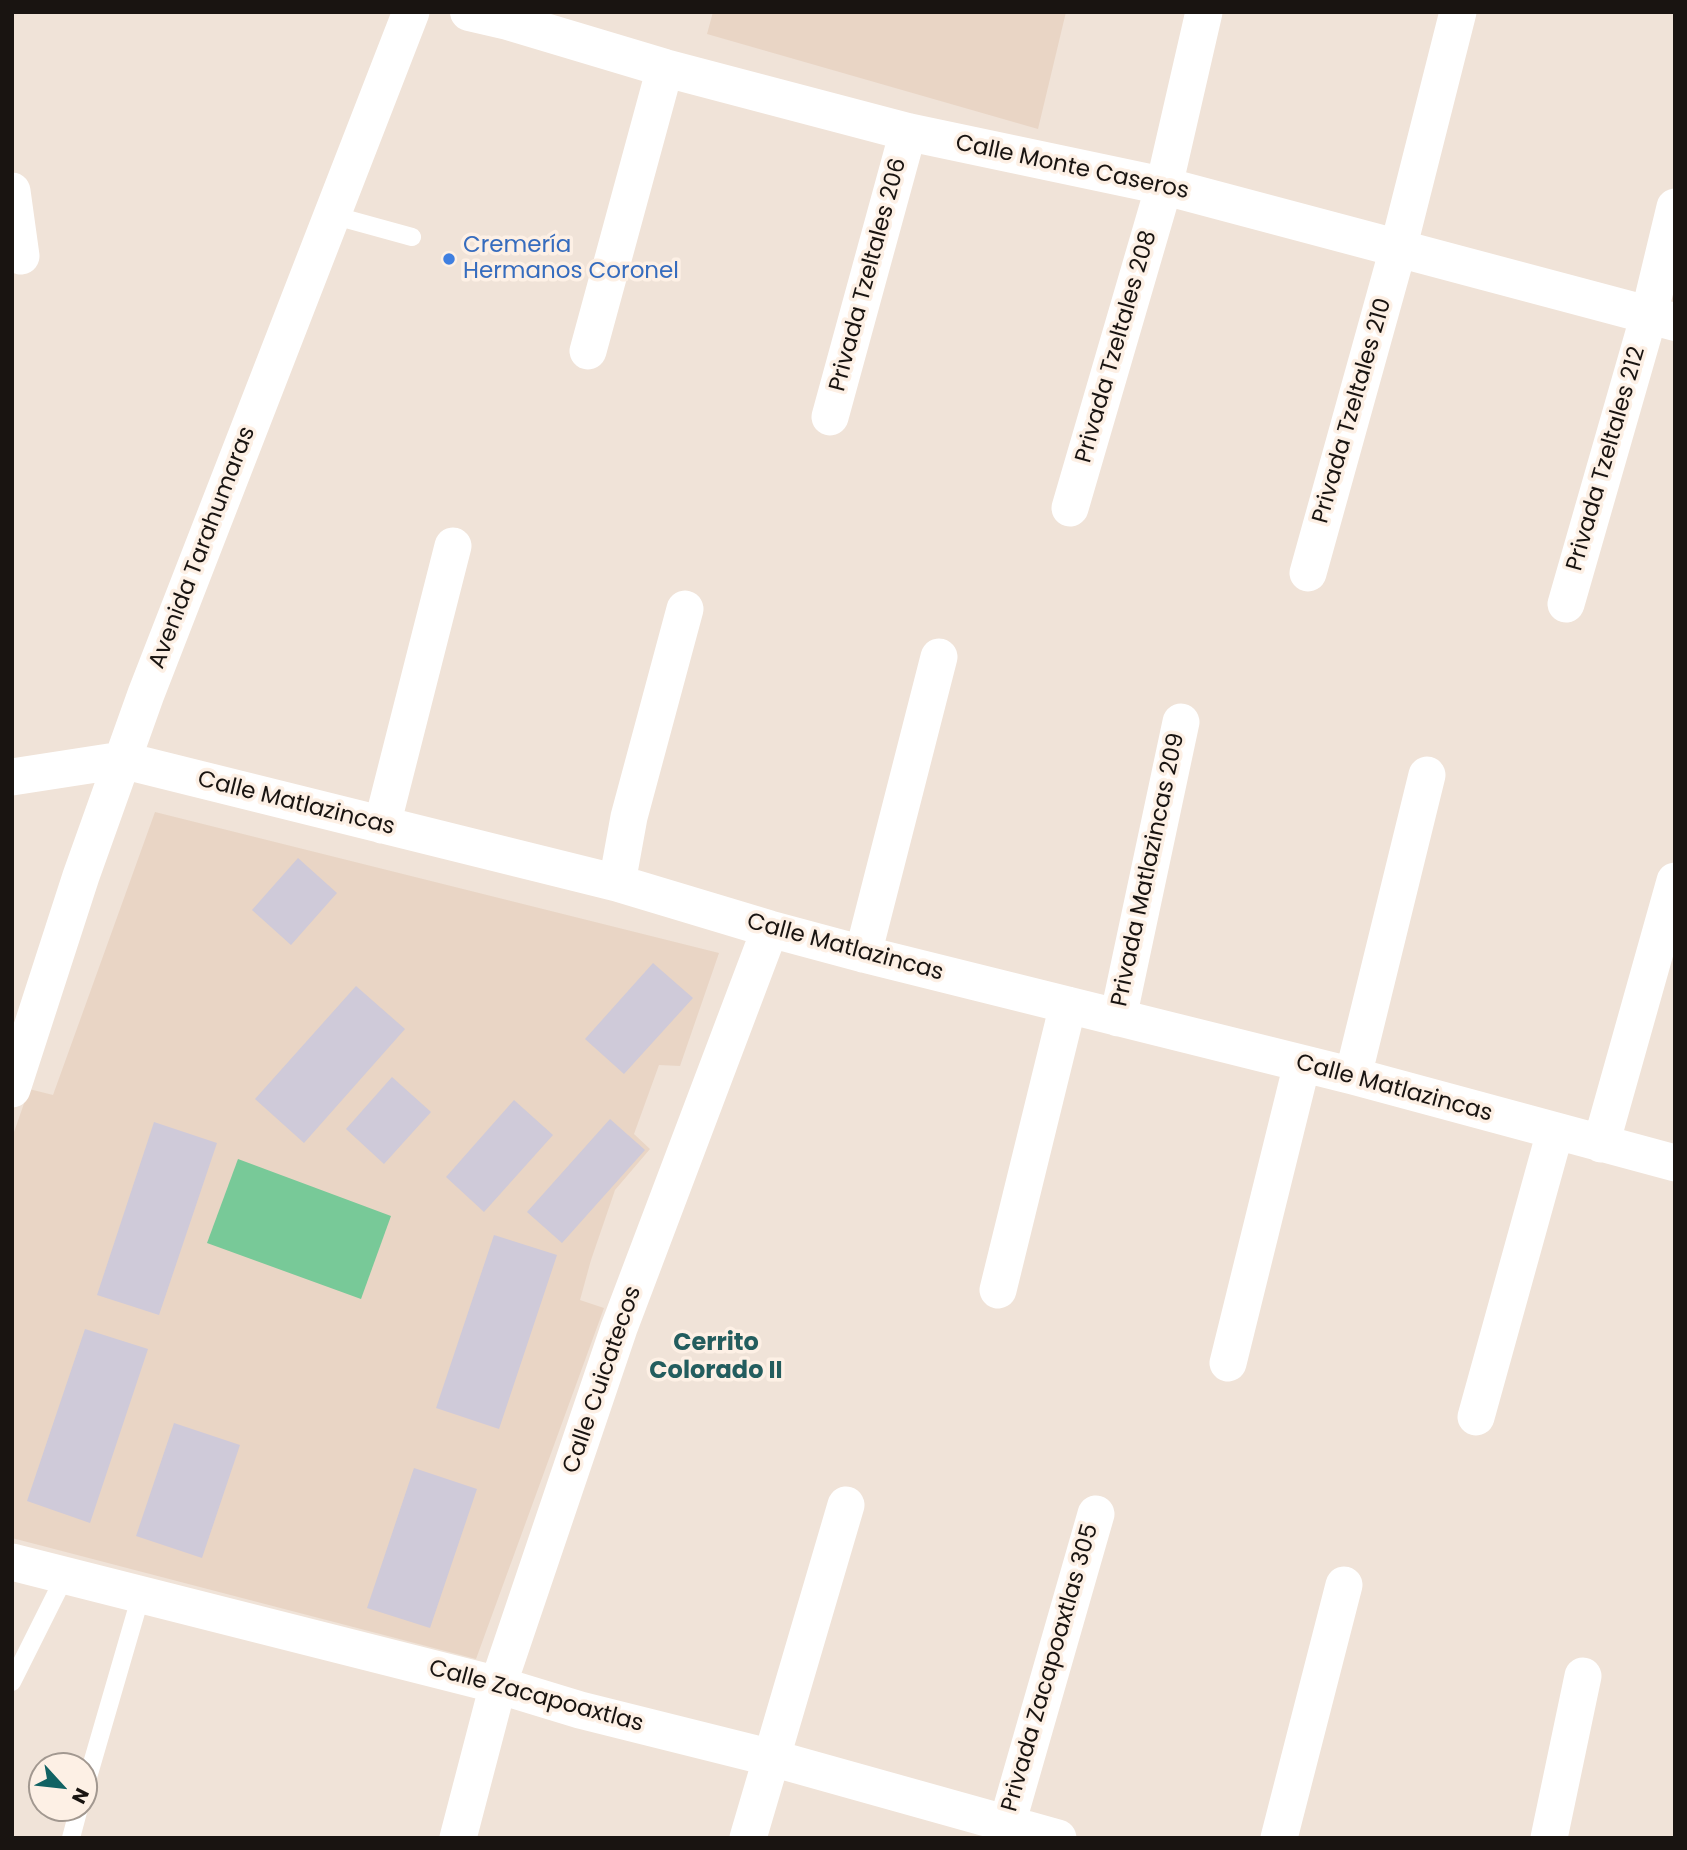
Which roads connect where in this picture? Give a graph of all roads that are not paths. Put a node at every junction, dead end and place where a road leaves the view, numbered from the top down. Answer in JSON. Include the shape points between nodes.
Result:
{"nodes":[{"id":1,"x":411,"y":12,"type":"edge"},
{"id":2,"x":469,"y":12,"type":"edge"},
{"id":3,"x":1204,"y":12,"type":"edge"},
{"id":4,"x":1458,"y":12,"type":"edge"},
{"id":5,"x":508,"y":17,"type":"edge"},
{"id":6,"x":665,"y":68,"type":"junction"},
{"id":7,"x":908,"y":132,"type":"junction"},
{"id":8,"x":1164,"y":186,"type":"junction"},
{"id":9,"x":12,"y":191,"type":"edge"},
{"id":10,"x":1675,"y":207,"type":"edge"},
{"id":11,"x":332,"y":215,"type":"junction"},
{"id":12,"x":412,"y":237,"type":"dead end"},
{"id":13,"x":1398,"y":249,"type":"junction"},
{"id":14,"x":21,"y":256,"type":"dead end"},
{"id":15,"x":1662,"y":319,"type":"edge"},
{"id":16,"x":588,"y":351,"type":"dead end"},
{"id":17,"x":830,"y":418,"type":"dead end"},
{"id":18,"x":1070,"y":508,"type":"dead end"},
{"id":19,"x":453,"y":547,"type":"dead end"},
{"id":20,"x":1308,"y":572,"type":"dead end"},
{"id":21,"x":1566,"y":604,"type":"dead end"},
{"id":22,"x":685,"y":609,"type":"dead end"},
{"id":23,"x":939,"y":657,"type":"dead end"},
{"id":24,"x":1181,"y":722,"type":"dead end"},
{"id":25,"x":122,"y":760,"type":"junction"},
{"id":26,"x":1427,"y":775,"type":"dead end"},
{"id":27,"x":12,"y":777,"type":"edge"},
{"id":28,"x":382,"y":825,"type":"junction"},
{"id":29,"x":1675,"y":881,"type":"edge"},
{"id":30,"x":617,"y":883,"type":"junction"},
{"id":31,"x":769,"y":929,"type":"junction"},
{"id":32,"x":863,"y":954,"type":"junction"},
{"id":33,"x":1068,"y":1005,"type":"junction"},
{"id":34,"x":1118,"y":1018,"type":"junction"},
{"id":35,"x":1302,"y":1064,"type":"junction"},
{"id":36,"x":1353,"y":1076,"type":"junction"},
{"id":37,"x":12,"y":1089,"type":"edge"},
{"id":38,"x":1555,"y":1132,"type":"junction"},
{"id":39,"x":1601,"y":1144,"type":"junction"},
{"id":40,"x":1675,"y":1163,"type":"edge"},
{"id":41,"x":998,"y":1290,"type":"dead end"},
{"id":42,"x":1228,"y":1363,"type":"dead end"},
{"id":43,"x":1476,"y":1417,"type":"dead end"},
{"id":44,"x":846,"y":1505,"type":"dead end"},
{"id":45,"x":1096,"y":1514,"type":"dead end"},
{"id":46,"x":12,"y":1562,"type":"edge"},
{"id":47,"x":65,"y":1576,"type":"junction"},
{"id":48,"x":1344,"y":1585,"type":"dead end"},
{"id":49,"x":141,"y":1595,"type":"junction"},
{"id":50,"x":1584,"y":1676,"type":"dead end"},
{"id":51,"x":12,"y":1682,"type":"edge"},
{"id":52,"x":498,"y":1685,"type":"junction"},
{"id":53,"x":95,"y":1752,"type":"edge"},
{"id":54,"x":772,"y":1758,"type":"junction"},
{"id":55,"x":1005,"y":1830,"type":"edge"},
{"id":56,"x":458,"y":1838,"type":"edge"},
{"id":57,"x":748,"y":1838,"type":"edge"},
{"id":58,"x":1058,"y":1838,"type":"edge"},
{"id":59,"x":1279,"y":1838,"type":"edge"},
{"id":60,"x":1549,"y":1838,"type":"edge"}],
"edges":[{"from":1,"to":11,"type":"street","name":"Avenida Tarahumaras"},
{"from":2,"to":5,"type":"street","name":"Calle Monte Caseros"},
{"from":3,"to":8,"type":"street","name":"Privada Tzeltales 208"},
{"from":4,"to":13,"type":"street","name":"Privada Tzeltales 210"},
{"from":5,"to":6,"type":"street","name":"Calle Monte Caseros"},
{"from":6,"to":7,"type":"street","name":"Calle Monte Caseros"},
{"from":6,"to":16,"type":"street"},
{"from":7,"to":8,"type":"street","name":"Calle Monte Caseros"},
{"from":7,"to":17,"type":"street","name":"Privada Tzeltales 206"},
{"from":8,"to":13,"type":"street","name":"Calle Monte Caseros"},
{"from":8,"to":18,"type":"street","name":"Privada Tzeltales 208"},
{"from":9,"to":14,"type":"street"},
{"from":10,"to":15,"type":"street","name":"Privada Tzeltales 212"},
{"from":11,"to":12,"type":"lane"},
{"from":11,"to":25,"type":"street","name":"Avenida Tarahumaras"},
{"from":13,"to":15,"type":"street","name":"Calle Monte Caseros"},
{"from":13,"to":20,"type":"street","name":"Privada Tzeltales 210"},
{"from":15,"to":21,"type":"street","name":"Privada Tzeltales 212"},
{"from":19,"to":28,"type":"street"},
{"from":22,"to":30,"type":"street","via":[[629,817]]},
{"from":23,"to":32,"type":"street"},
{"from":24,"to":34,"type":"street","name":"Privada Matlazincas 209"},
{"from":25,"to":27,"type":"street","name":"Calle Matlazincas"},
{"from":25,"to":28,"type":"street","name":"Calle Matlazincas"},
{"from":25,"to":37,"type":"street","name":"Avenida Tarahumaras"},
{"from":26,"to":36,"type":"street"},
{"from":28,"to":30,"type":"street","name":"Calle Matlazincas"},
{"from":29,"to":39,"type":"street"},
{"from":30,"to":31,"type":"street","name":"Calle Matlazincas"},
{"from":31,"to":32,"type":"street","name":"Calle Matlazincas"},
{"from":31,"to":52,"type":"street","name":"Calle Cuicatecos","via":[[619,1328]]},
{"from":32,"to":33,"type":"street","name":"Calle Matlazincas"},
{"from":33,"to":34,"type":"street","name":"Calle Matlazincas"},
{"from":33,"to":41,"type":"street"},
{"from":34,"to":35,"type":"street","name":"Calle Matlazincas"},
{"from":35,"to":36,"type":"street","name":"Calle Matlazincas"},
{"from":35,"to":42,"type":"street"},
{"from":36,"to":38,"type":"street","name":"Calle Matlazincas"},
{"from":38,"to":39,"type":"street","name":"Calle Matlazincas"},
{"from":38,"to":43,"type":"street"},
{"from":39,"to":40,"type":"street","name":"Calle Matlazincas"},
{"from":44,"to":54,"type":"street"},
{"from":45,"to":55,"type":"street","name":"Privada Zacapoaxtlas 305"},
{"from":46,"to":47,"type":"street","name":"Calle Zacapoaxtlas"},
{"from":47,"to":49,"type":"street","name":"Calle Zacapoaxtlas"},
{"from":47,"to":51,"type":"lane"},
{"from":48,"to":59,"type":"street"},
{"from":49,"to":52,"type":"street","name":"Calle Zacapoaxtlas"},
{"from":49,"to":53,"type":"lane"},
{"from":50,"to":60,"type":"street"},
{"from":52,"to":54,"type":"street","name":"Calle Zacapoaxtlas"},
{"from":52,"to":56,"type":"street","name":"Calle Cuicatecos"},
{"from":54,"to":55,"type":"street","name":"Calle Zacapoaxtlas"},
{"from":54,"to":57,"type":"street"},
{"from":55,"to":58,"type":"street","name":"Calle Zacapoaxtlas"}]}
